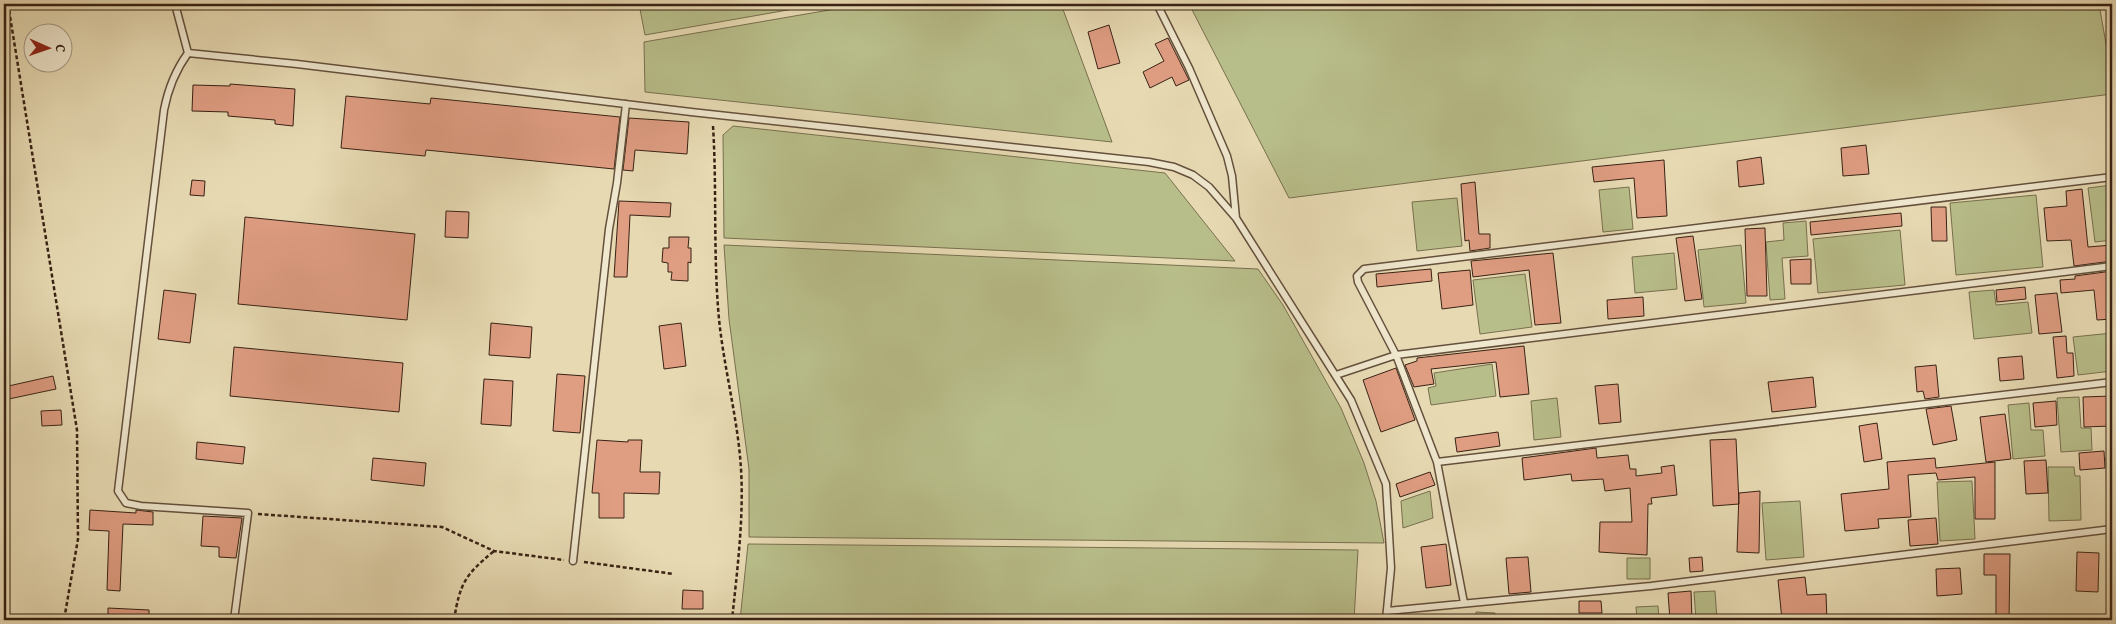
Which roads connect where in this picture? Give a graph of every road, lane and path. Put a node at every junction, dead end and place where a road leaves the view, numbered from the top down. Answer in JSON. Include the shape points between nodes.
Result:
{"nodes":[{"id":1,"x":8,"y":4,"type":"edge"},
{"id":2,"x":175,"y":4,"type":"edge"},
{"id":3,"x":1158,"y":4,"type":"edge"},
{"id":4,"x":188,"y":53,"type":"junction"},
{"id":5,"x":626,"y":104,"type":"junction"},
{"id":6,"x":712,"y":114,"type":"junction"},
{"id":7,"x":2112,"y":177,"type":"edge"},
{"id":8,"x":1236,"y":218,"type":"junction"},
{"id":9,"x":2112,"y":266,"type":"edge"},
{"id":10,"x":1396,"y":355,"type":"junction"},
{"id":11,"x":1336,"y":375,"type":"junction"},
{"id":12,"x":2112,"y":382,"type":"edge"},
{"id":13,"x":1437,"y":462,"type":"junction"},
{"id":14,"x":248,"y":513,"type":"junction"},
{"id":15,"x":2112,"y":529,"type":"edge"},
{"id":16,"x":494,"y":551,"type":"junction"},
{"id":17,"x":573,"y":561,"type":"junction"},
{"id":18,"x":674,"y":574,"type":"dead end"},
{"id":19,"x":1464,"y":604,"type":"junction"},
{"id":20,"x":1387,"y":611,"type":"junction"},
{"id":21,"x":64,"y":620,"type":"edge"},
{"id":22,"x":234,"y":620,"type":"edge"},
{"id":23,"x":454,"y":620,"type":"edge"},
{"id":24,"x":732,"y":620,"type":"edge"},
{"id":25,"x":1386,"y":620,"type":"edge"}],
"edges":[{"from":1,"to":21,"type":"path","via":[[77,430],[78,538]]},
{"from":2,"to":4,"type":"lane"},
{"from":3,"to":8,"type":"lane","via":[[1227,156]]},
{"from":4,"to":5,"type":"lane"},
{"from":4,"to":14,"type":"lane","via":[[167,92],[164,110],[118,491],[126,503],[141,506]]},
{"from":5,"to":6,"type":"lane"},
{"from":5,"to":17,"type":"lane"},
{"from":6,"to":8,"type":"lane","via":[[1150,162],[1193,175]]},
{"from":6,"to":24,"type":"path","via":[[720,319],[741,469],[739,553]]},
{"from":7,"to":10,"type":"lane","via":[[1364,268],[1356,276],[1358,282]]},
{"from":8,"to":11,"type":"lane"},
{"from":9,"to":10,"type":"lane"},
{"from":10,"to":11,"type":"lane"},
{"from":10,"to":13,"type":"lane"},
{"from":11,"to":20,"type":"lane","via":[[1351,400],[1386,484],[1391,568]]},
{"from":12,"to":13,"type":"lane"},
{"from":13,"to":19,"type":"lane"},
{"from":14,"to":16,"type":"path","via":[[442,527]]},
{"from":14,"to":22,"type":"lane"},
{"from":15,"to":19,"type":"lane","via":[[1651,586]]},
{"from":16,"to":17,"type":"path"},
{"from":16,"to":23,"type":"path","via":[[465,578]]},
{"from":17,"to":18,"type":"path"},
{"from":19,"to":20,"type":"lane"},
{"from":20,"to":25,"type":"lane"}]}
